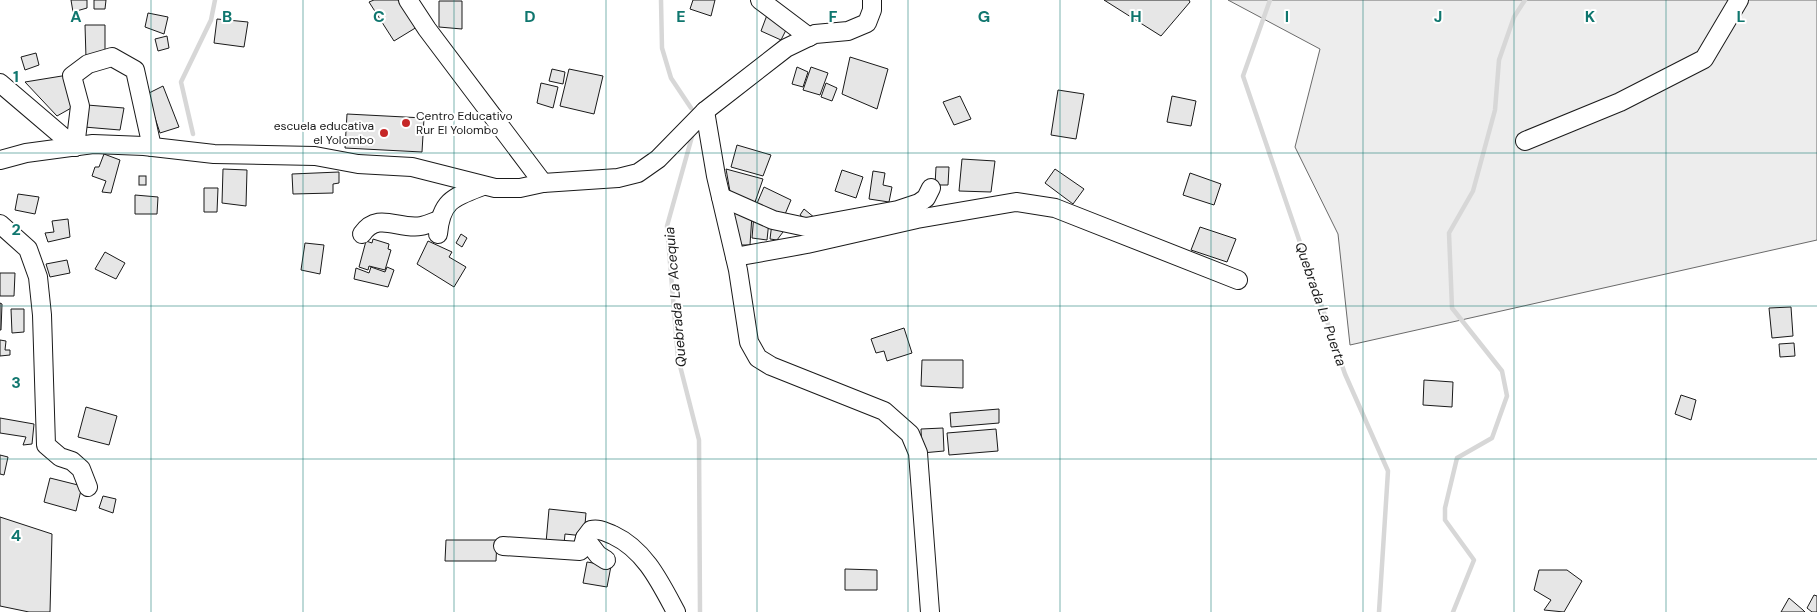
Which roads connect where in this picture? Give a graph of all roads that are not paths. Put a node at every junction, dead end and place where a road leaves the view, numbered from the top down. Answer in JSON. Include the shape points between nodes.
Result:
{"nodes":[{"id":1,"x":408,"y":0,"type":"edge"},
{"id":2,"x":760,"y":0,"type":"edge"},
{"id":3,"x":872,"y":0,"type":"edge"},
{"id":4,"x":1739,"y":0,"type":"edge"},
{"id":5,"x":809,"y":37,"type":"junction"},
{"id":6,"x":0,"y":83,"type":"edge"},
{"id":7,"x":705,"y":111,"type":"junction"},
{"id":8,"x":1525,"y":141,"type":"dead end"},
{"id":9,"x":75,"y":146,"type":"junction"},
{"id":10,"x":152,"y":146,"type":"junction"},
{"id":11,"x":0,"y":160,"type":"edge"},
{"id":12,"x":543,"y":182,"type":"junction"},
{"id":13,"x":483,"y":186,"type":"junction"},
{"id":14,"x":931,"y":188,"type":"dead end"},
{"id":15,"x":721,"y":197,"type":"junction"},
{"id":16,"x":0,"y":224,"type":"edge"},
{"id":17,"x":362,"y":234,"type":"dead end"},
{"id":18,"x":735,"y":257,"type":"junction"},
{"id":19,"x":1238,"y":280,"type":"dead end"},
{"id":20,"x":88,"y":488,"type":"dead end"},
{"id":21,"x":585,"y":538,"type":"junction"},
{"id":22,"x":504,"y":546,"type":"dead end"},
{"id":23,"x":606,"y":560,"type":"dead end"},
{"id":24,"x":676,"y":612,"type":"edge"},
{"id":25,"x":930,"y":612,"type":"edge"}],
"edges":[{"from":1,"to":12,"type":"street"},
{"from":2,"to":5,"type":"street"},
{"from":3,"to":5,"type":"street","via":[[867,23],[848,31]]},
{"from":4,"to":8,"type":"street","via":[[1704,59],[1620,102]]},
{"from":5,"to":7,"type":"street","via":[[786,48]]},
{"from":6,"to":9,"type":"street"},
{"from":7,"to":12,"type":"street","via":[[658,159],[638,172],[618,178]]},
{"from":7,"to":15,"type":"street"},
{"from":9,"to":10,"type":"street"},
{"from":9,"to":10,"type":"street","via":[[80,106],[72,76],[88,64],[112,57],[135,70]]},
{"from":9,"to":11,"type":"street"},
{"from":10,"to":13,"type":"street","via":[[214,154],[316,156],[358,164],[412,167]]},
{"from":12,"to":13,"type":"street","via":[[520,188]]},
{"from":13,"to":17,"type":"street","via":[[448,202],[439,227],[377,222]]},
{"from":14,"to":15,"type":"street","via":[[919,204],[806,227],[773,220]]},
{"from":15,"to":18,"type":"street"},
{"from":16,"to":20,"type":"street","via":[[28,249],[38,278],[46,445],[81,469]]},
{"from":18,"to":19,"type":"street","via":[[1016,202],[1055,208]]},
{"from":18,"to":25,"type":"street","via":[[749,342],[758,358],[884,411],[910,434],[918,453]]},
{"from":21,"to":22,"type":"street","via":[[580,551]]},
{"from":21,"to":23,"type":"street"},
{"from":21,"to":24,"type":"street","via":[[596,529],[623,540],[640,554],[660,580]]}]}
